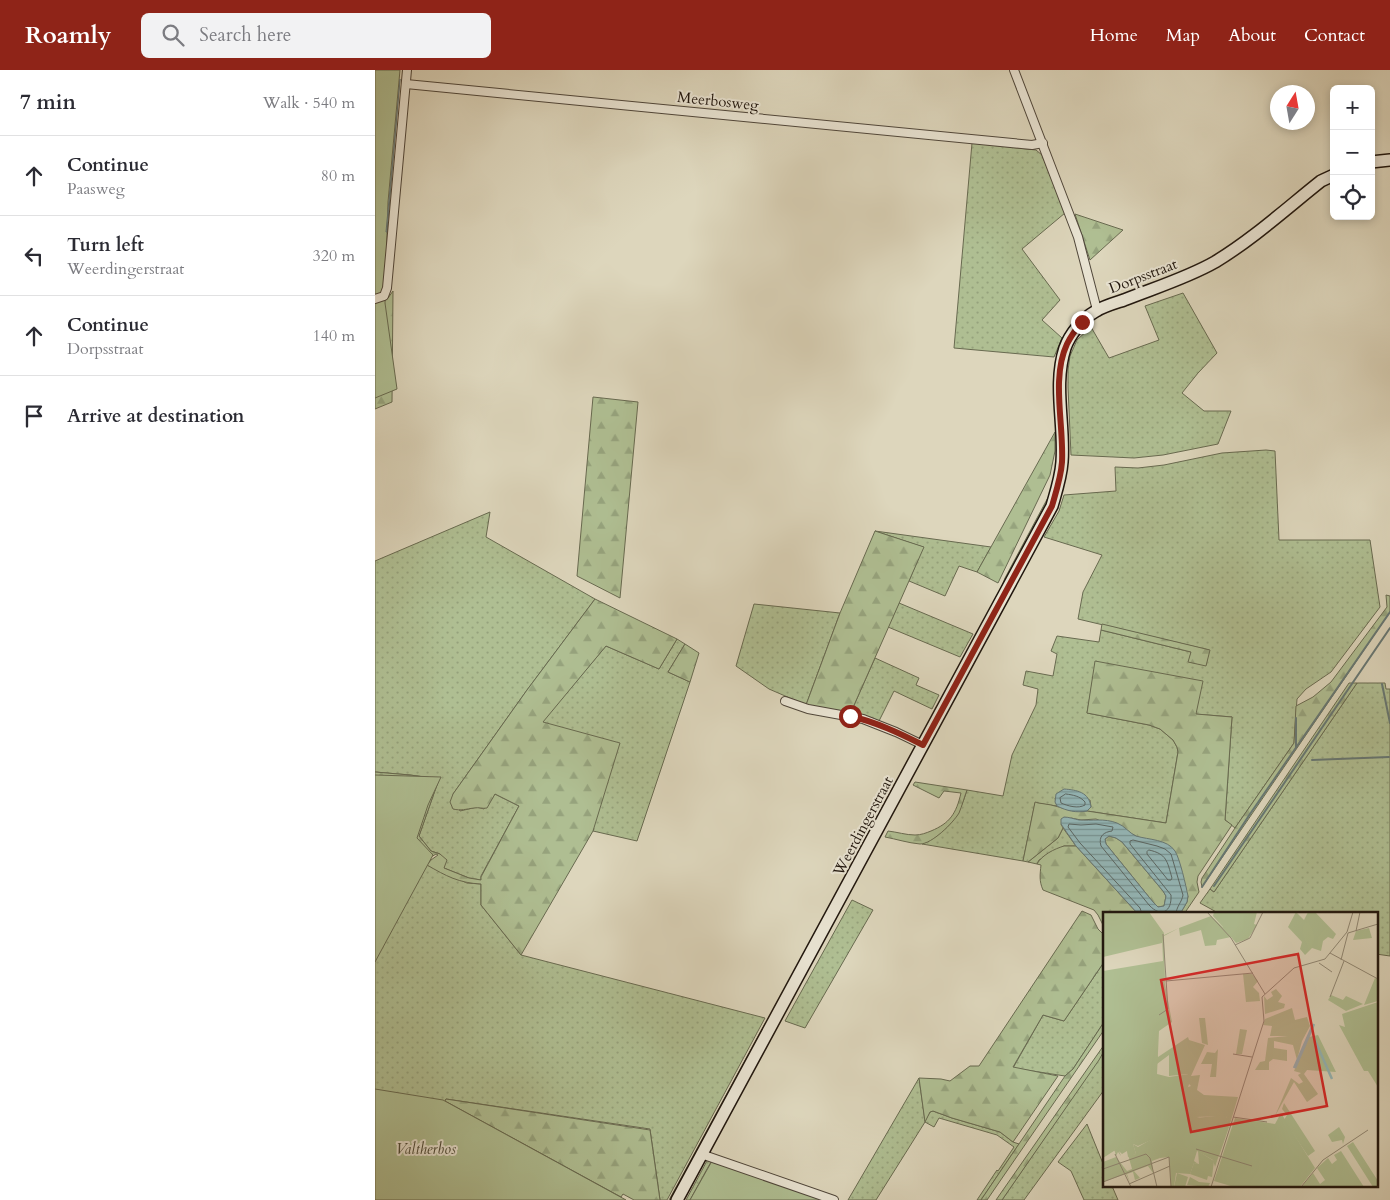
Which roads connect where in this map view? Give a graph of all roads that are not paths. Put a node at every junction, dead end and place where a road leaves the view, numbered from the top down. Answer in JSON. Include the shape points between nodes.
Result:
{"nodes":[{"id":1,"x":407,"y":70,"type":"edge"},
{"id":2,"x":1014,"y":70,"type":"edge"},
{"id":3,"x":406,"y":84,"type":"junction"},
{"id":4,"x":1043,"y":143,"type":"junction"},
{"id":5,"x":1390,"y":160,"type":"edge"},
{"id":6,"x":1375,"y":162,"type":"edge"},
{"id":7,"x":1330,"y":177,"type":"edge"},
{"id":8,"x":375,"y":299,"type":"edge"},
{"id":9,"x":1097,"y":310,"type":"junction"},
{"id":10,"x":1062,"y":461,"type":"joint"},
{"id":11,"x":785,"y":701,"type":"dead end"},
{"id":12,"x":923,"y":745,"type":"junction"},
{"id":13,"x":701,"y":1154,"type":"junction"},
{"id":14,"x":677,"y":1200,"type":"edge"},
{"id":15,"x":833,"y":1200,"type":"edge"}],
"edges":[{"from":1,"to":3,"type":"street"},
{"from":2,"to":4,"type":"street"},
{"from":3,"to":4,"type":"street","name":"Meerbosweg","via":[[1033,145]]},
{"from":3,"to":8,"type":"street","via":[[387,288],[384,296]]},
{"from":4,"to":9,"type":"street","via":[[1078,237]]},
{"from":5,"to":6,"type":"main road"},
{"from":7,"to":9,"type":"main road","name":"Dorpsstraat","via":[[1215,262]]},
{"from":9,"to":10,"type":"main road","name":"Dorpsstraat","via":[[1074,332],[1063,356],[1060,379]]},
{"from":10,"to":12,"type":"main road","name":"Weerdingerstraat","via":[[1052,506]]},
{"from":11,"to":12,"type":"street","via":[[808,709],[863,719]]},
{"from":12,"to":13,"type":"main road","name":"Weerdingerstraat"},
{"from":13,"to":14,"type":"main road","name":"Weerdingerstraat"},
{"from":13,"to":15,"type":"street"}]}
